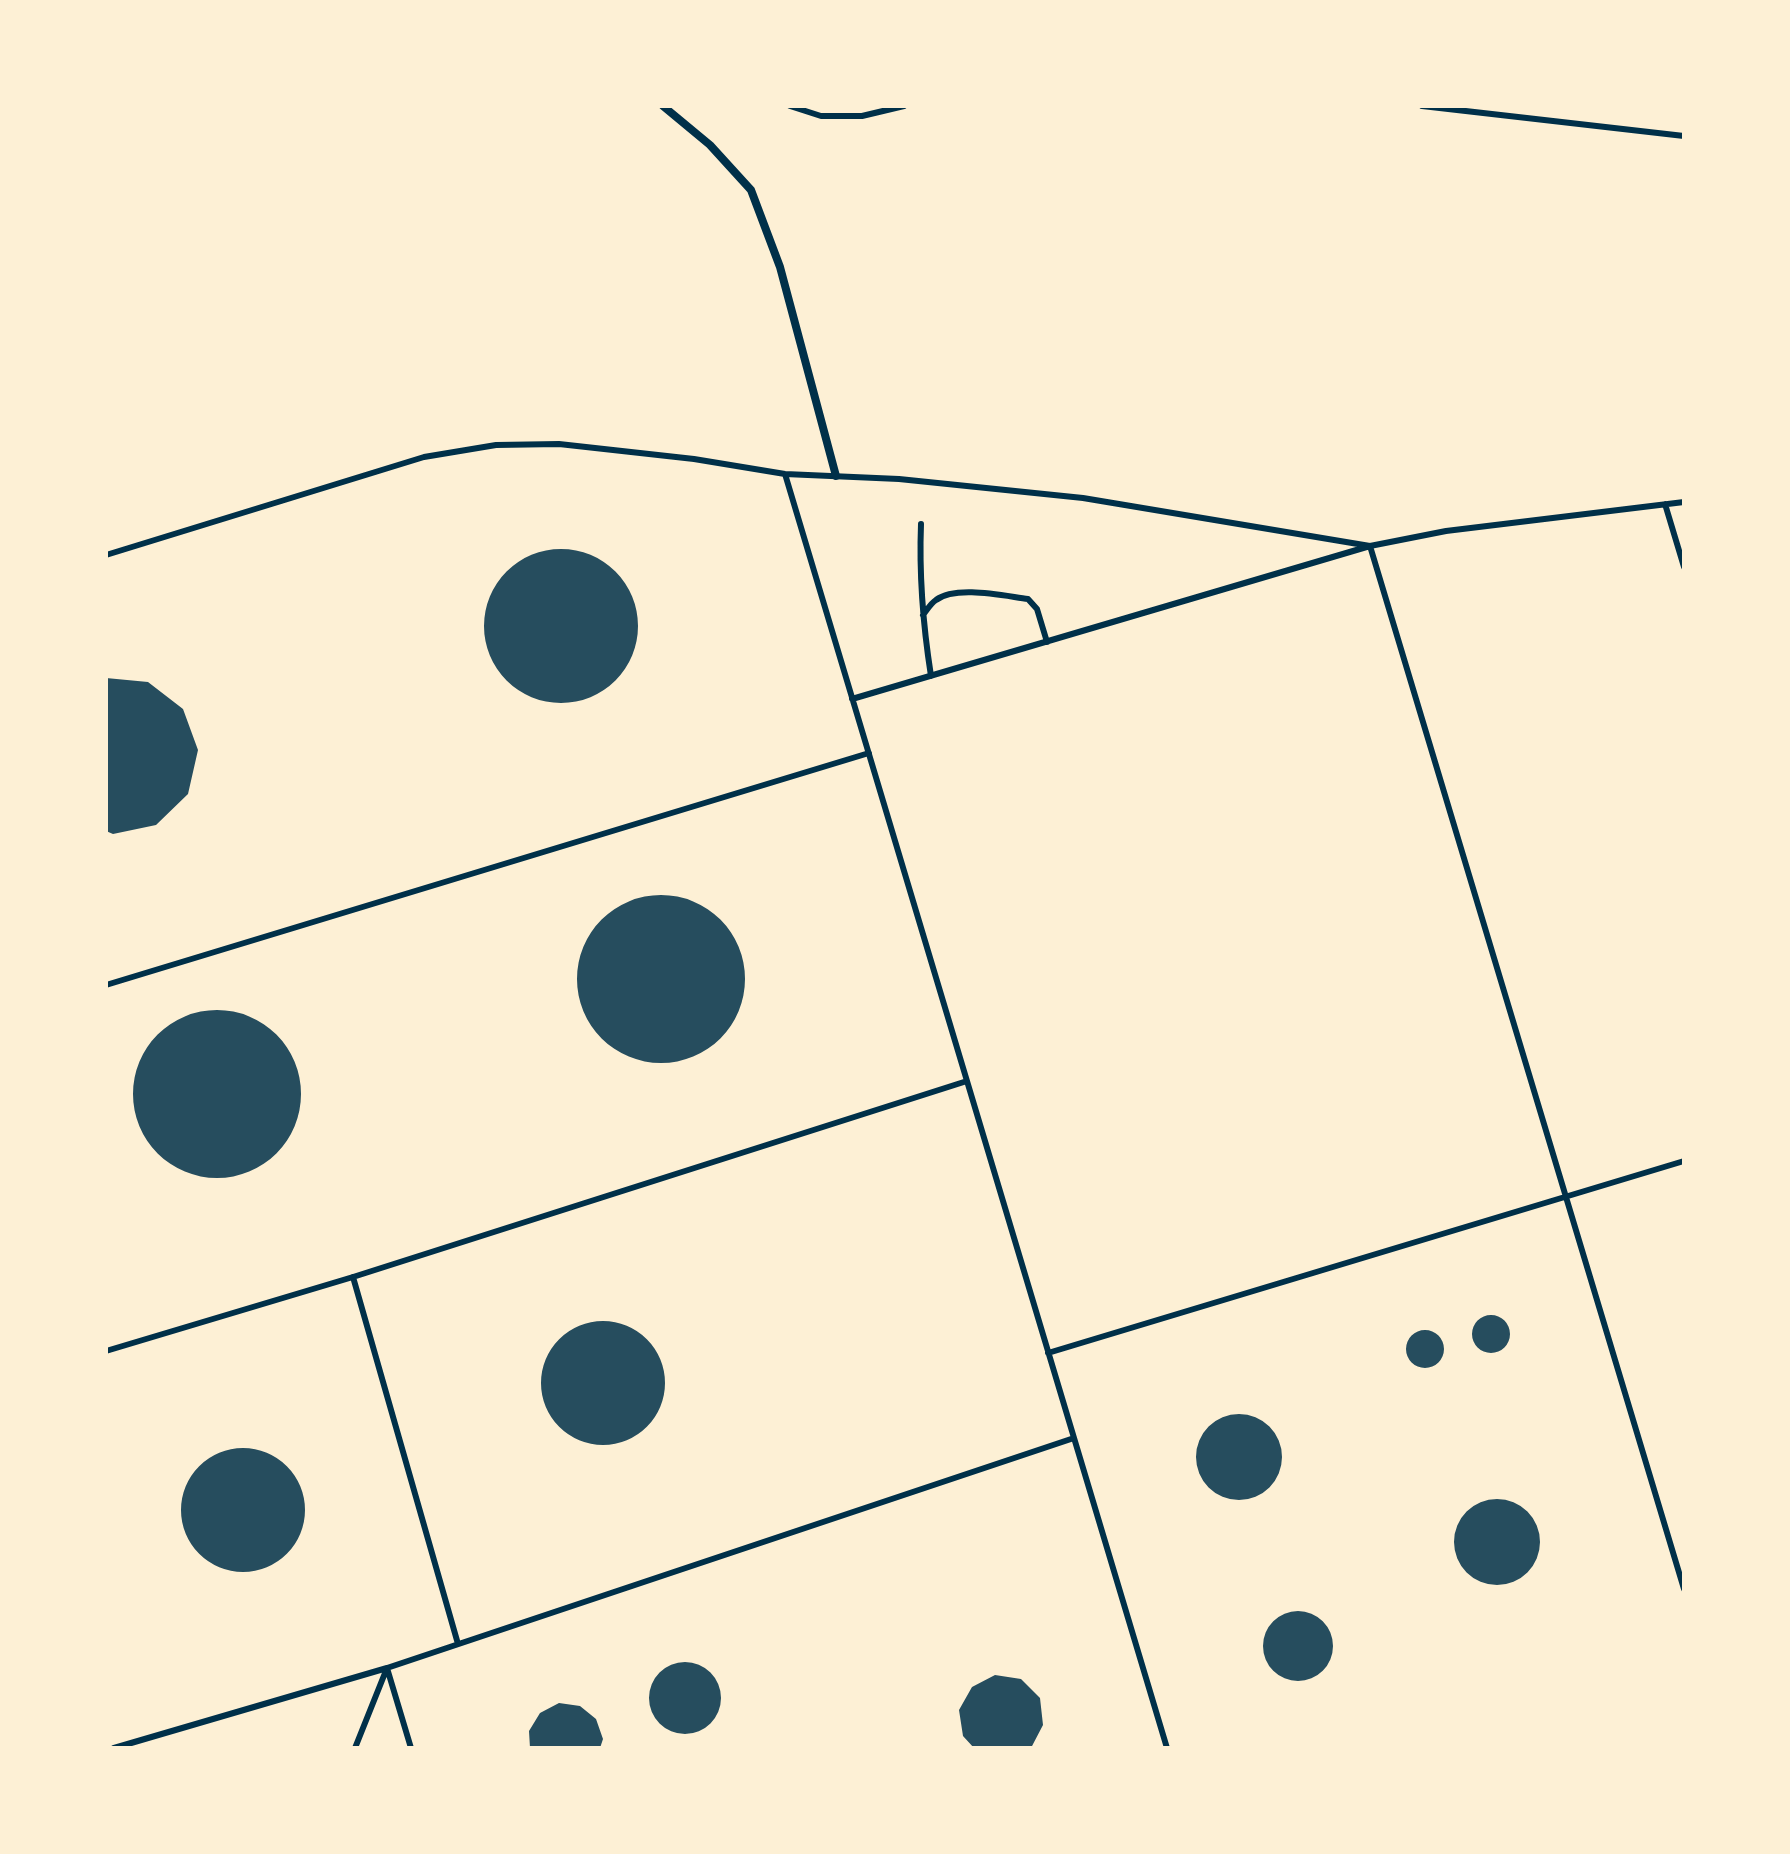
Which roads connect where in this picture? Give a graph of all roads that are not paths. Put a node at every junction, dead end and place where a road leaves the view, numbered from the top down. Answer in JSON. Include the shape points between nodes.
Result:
{"nodes":[{"id":1,"x":663,"y":106,"type":"edge"},
{"id":2,"x":790,"y":106,"type":"edge"},
{"id":3,"x":904,"y":106,"type":"edge"},
{"id":4,"x":1422,"y":106,"type":"edge"},
{"id":5,"x":1684,"y":136,"type":"edge"},
{"id":6,"x":785,"y":474,"type":"junction"},
{"id":7,"x":836,"y":476,"type":"junction"},
{"id":8,"x":1684,"y":502,"type":"edge"},
{"id":9,"x":1665,"y":504,"type":"junction"},
{"id":10,"x":921,"y":524,"type":"dead end"},
{"id":11,"x":1370,"y":546,"type":"junction"},
{"id":12,"x":106,"y":555,"type":"edge"},
{"id":13,"x":1684,"y":567,"type":"edge"},
{"id":14,"x":923,"y":615,"type":"junction"},
{"id":15,"x":1047,"y":642,"type":"junction"},
{"id":16,"x":931,"y":676,"type":"junction"},
{"id":17,"x":852,"y":699,"type":"junction"},
{"id":18,"x":869,"y":753,"type":"junction"},
{"id":19,"x":106,"y":985,"type":"edge"},
{"id":20,"x":967,"y":1081,"type":"junction"},
{"id":21,"x":1684,"y":1161,"type":"edge"},
{"id":22,"x":1566,"y":1198,"type":"junction"},
{"id":23,"x":353,"y":1277,"type":"junction"},
{"id":24,"x":106,"y":1351,"type":"edge"},
{"id":25,"x":1048,"y":1353,"type":"junction"},
{"id":26,"x":1074,"y":1438,"type":"junction"},
{"id":27,"x":1684,"y":1589,"type":"edge"},
{"id":28,"x":458,"y":1644,"type":"junction"},
{"id":29,"x":387,"y":1668,"type":"junction"},
{"id":30,"x":114,"y":1748,"type":"edge"},
{"id":31,"x":355,"y":1748,"type":"edge"},
{"id":32,"x":411,"y":1748,"type":"edge"},
{"id":33,"x":1167,"y":1748,"type":"edge"}],
"edges":[{"from":1,"to":7,"type":"street","via":[[710,145],[751,190],[780,267]]},
{"from":2,"to":3,"type":"lane","via":[[821,116],[862,116]]},
{"from":4,"to":5,"type":"lane"},
{"from":6,"to":7,"type":"lane"},
{"from":6,"to":12,"type":"lane","via":[[559,444],[496,445],[424,457]]},
{"from":6,"to":17,"type":"lane"},
{"from":7,"to":11,"type":"lane","via":[[1083,498]]},
{"from":8,"to":9,"type":"lane"},
{"from":9,"to":11,"type":"lane","via":[[1446,531]]},
{"from":9,"to":13,"type":"lane"},
{"from":10,"to":14,"type":"lane"},
{"from":11,"to":15,"type":"lane"},
{"from":11,"to":22,"type":"lane"},
{"from":14,"to":15,"type":"lane","via":[[934,600],[949,593],[1028,599],[1037,609]]},
{"from":14,"to":16,"type":"lane"},
{"from":15,"to":16,"type":"lane"},
{"from":16,"to":17,"type":"lane"},
{"from":17,"to":18,"type":"lane"},
{"from":18,"to":19,"type":"lane"},
{"from":18,"to":20,"type":"lane"},
{"from":20,"to":23,"type":"lane"},
{"from":20,"to":25,"type":"lane"},
{"from":21,"to":22,"type":"lane"},
{"from":22,"to":25,"type":"lane"},
{"from":22,"to":27,"type":"lane"},
{"from":23,"to":24,"type":"lane"},
{"from":23,"to":28,"type":"lane"},
{"from":25,"to":26,"type":"lane"},
{"from":26,"to":28,"type":"lane"},
{"from":26,"to":33,"type":"lane"},
{"from":28,"to":29,"type":"lane"},
{"from":29,"to":30,"type":"lane"},
{"from":29,"to":31,"type":"lane"},
{"from":29,"to":32,"type":"lane"}]}
